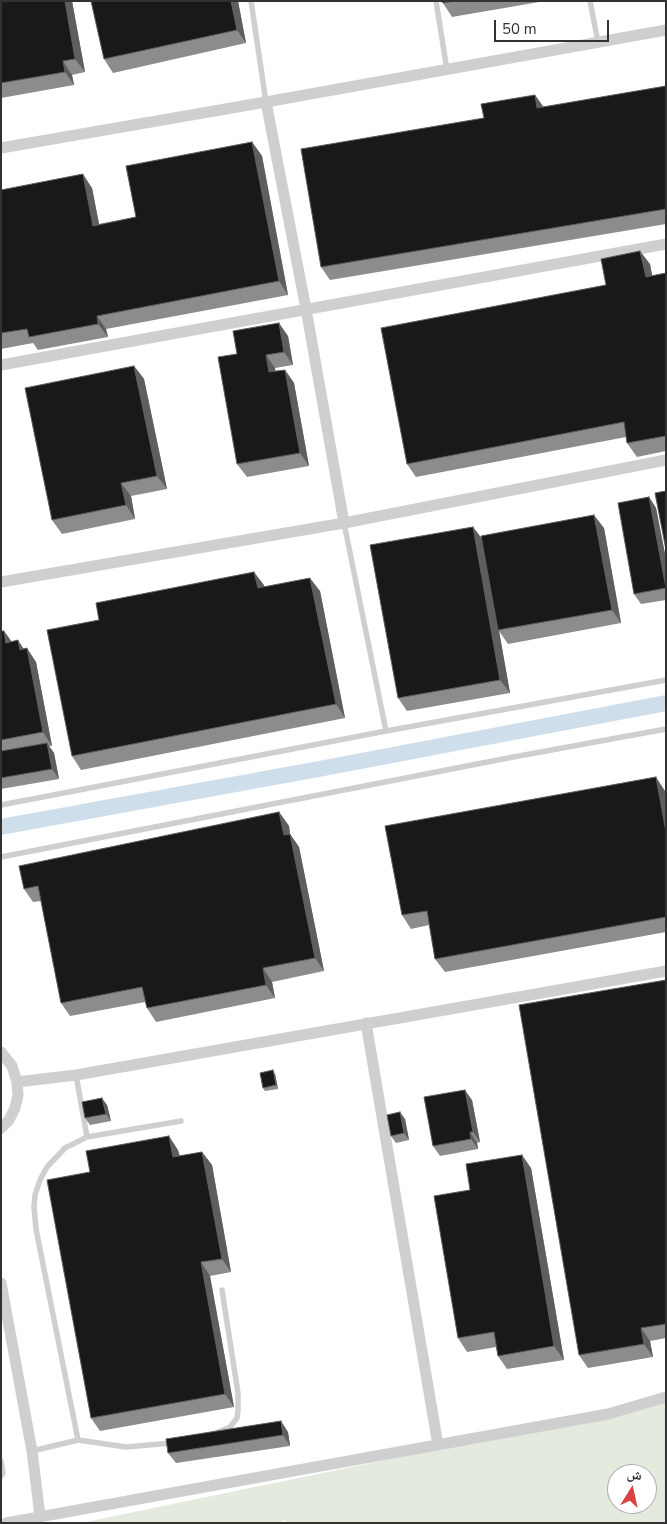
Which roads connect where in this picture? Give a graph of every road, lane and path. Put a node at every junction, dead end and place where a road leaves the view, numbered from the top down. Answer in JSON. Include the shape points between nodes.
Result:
{"nodes":[{"id":1,"x":251,"y":1,"type":"edge"},
{"id":2,"x":436,"y":1,"type":"edge"},
{"id":3,"x":590,"y":1,"type":"edge"},
{"id":4,"x":666,"y":30,"type":"edge"},
{"id":5,"x":598,"y":42,"type":"junction"},
{"id":6,"x":447,"y":70,"type":"junction"},
{"id":7,"x":266,"y":102,"type":"junction"},
{"id":8,"x":1,"y":148,"type":"edge"},
{"id":9,"x":666,"y":244,"type":"edge"},
{"id":10,"x":306,"y":309,"type":"junction"},
{"id":11,"x":1,"y":365,"type":"edge"},
{"id":12,"x":666,"y":460,"type":"edge"},
{"id":13,"x":344,"y":523,"type":"junction"},
{"id":14,"x":1,"y":582,"type":"edge"},
{"id":15,"x":666,"y":680,"type":"edge"},
{"id":16,"x":666,"y":729,"type":"edge"},
{"id":17,"x":386,"y":731,"type":"junction"},
{"id":18,"x":1,"y":805,"type":"edge"},
{"id":19,"x":1,"y":857,"type":"edge"},
{"id":20,"x":666,"y":971,"type":"edge"},
{"id":21,"x":366,"y":1023,"type":"junction"},
{"id":22,"x":1,"y":1052,"type":"edge"},
{"id":23,"x":76,"y":1075,"type":"junction"},
{"id":24,"x":17,"y":1082,"type":"junction"},
{"id":25,"x":182,"y":1121,"type":"dead end"},
{"id":26,"x":1,"y":1128,"type":"edge"},
{"id":27,"x":87,"y":1137,"type":"junction"},
{"id":28,"x":1,"y":1283,"type":"edge"},
{"id":29,"x":222,"y":1290,"type":"dead end"},
{"id":30,"x":666,"y":1398,"type":"edge"},
{"id":31,"x":207,"y":1436,"type":"edge"},
{"id":32,"x":78,"y":1440,"type":"junction"},
{"id":33,"x":180,"y":1441,"type":"edge"},
{"id":34,"x":438,"y":1445,"type":"junction"},
{"id":35,"x":32,"y":1451,"type":"junction"},
{"id":36,"x":1,"y":1461,"type":"edge"},
{"id":37,"x":1,"y":1476,"type":"edge"},
{"id":38,"x":40,"y":1516,"type":"junction"},
{"id":39,"x":6,"y":1523,"type":"edge"}],
"edges":[{"from":1,"to":7,"type":"lane"},
{"from":2,"to":6,"type":"lane"},
{"from":3,"to":5,"type":"lane"},
{"from":4,"to":5,"type":"street"},
{"from":5,"to":6,"type":"street"},
{"from":6,"to":7,"type":"street"},
{"from":7,"to":8,"type":"street"},
{"from":7,"to":10,"type":"street"},
{"from":9,"to":10,"type":"street"},
{"from":10,"to":11,"type":"street"},
{"from":10,"to":13,"type":"street"},
{"from":12,"to":13,"type":"street"},
{"from":13,"to":14,"type":"street"},
{"from":13,"to":17,"type":"lane"},
{"from":15,"to":17,"type":"lane"},
{"from":16,"to":19,"type":"lane"},
{"from":17,"to":18,"type":"lane"},
{"from":20,"to":21,"type":"street"},
{"from":21,"to":23,"type":"street"},
{"from":21,"to":34,"type":"street"},
{"from":22,"to":24,"type":"street","via":[[12,1066]]},
{"from":23,"to":24,"type":"street"},
{"from":23,"to":27,"type":"lane"},
{"from":24,"to":26,"type":"street","via":[[15,1108]]},
{"from":25,"to":27,"type":"lane"},
{"from":27,"to":32,"type":"lane","via":[[65,1148],[47,1167],[35,1195],[34,1208]]},
{"from":28,"to":35,"type":"street"},
{"from":29,"to":31,"type":"lane","via":[[238,1411],[230,1426]]},
{"from":30,"to":34,"type":"street","via":[[608,1414]]},
{"from":32,"to":33,"type":"lane","via":[[126,1447]]},
{"from":32,"to":35,"type":"lane"},
{"from":34,"to":38,"type":"street"},
{"from":35,"to":38,"type":"street"},
{"from":36,"to":37,"type":"lane"},
{"from":38,"to":39,"type":"street"}]}
